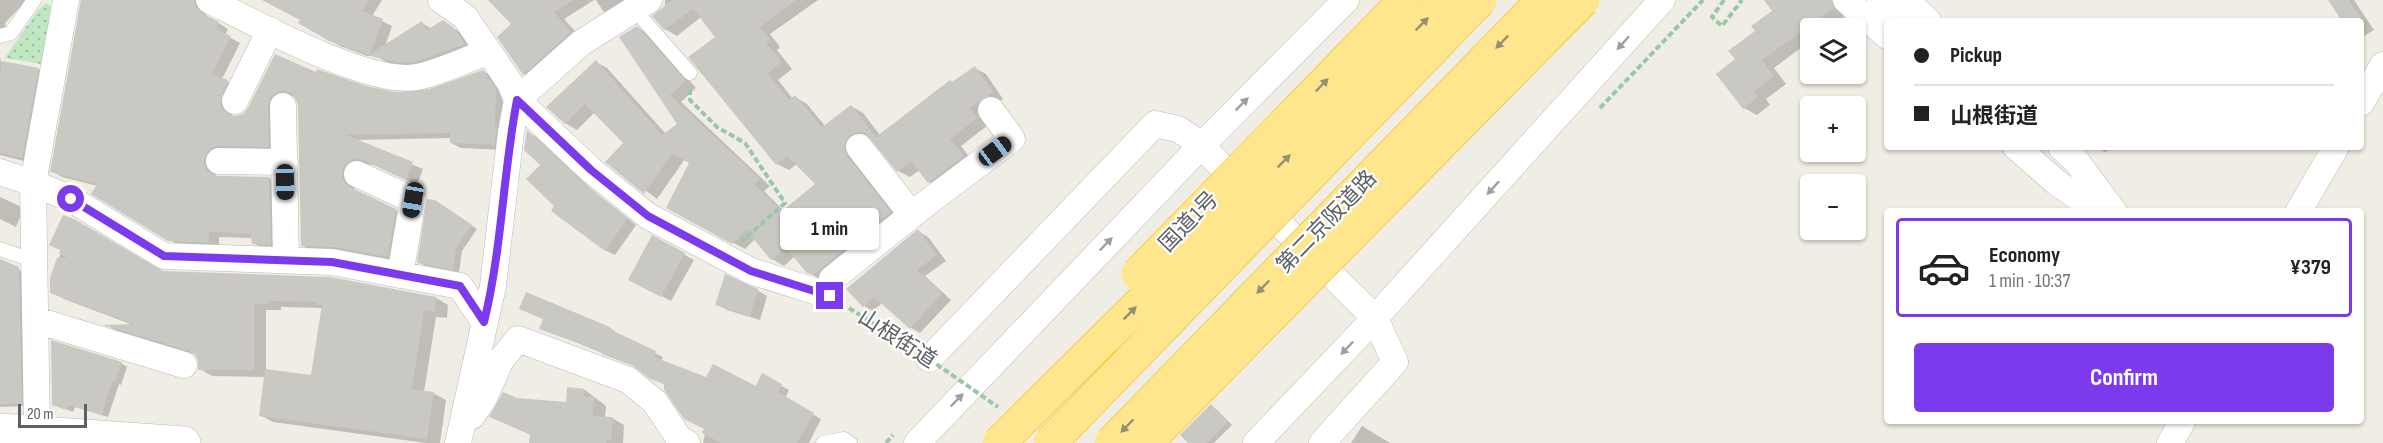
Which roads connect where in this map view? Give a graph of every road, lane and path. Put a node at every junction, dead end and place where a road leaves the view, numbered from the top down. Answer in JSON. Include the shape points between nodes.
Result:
{"nodes":[{"id":1,"x":34,"y":0,"type":"edge"},
{"id":2,"x":66,"y":0,"type":"edge"},
{"id":3,"x":209,"y":0,"type":"edge"},
{"id":4,"x":441,"y":0,"type":"edge"},
{"id":5,"x":1346,"y":0,"type":"edge"},
{"id":6,"x":1405,"y":0,"type":"edge"},
{"id":7,"x":1446,"y":0,"type":"edge"},
{"id":8,"x":1480,"y":0,"type":"edge"},
{"id":9,"x":1543,"y":0,"type":"edge"},
{"id":10,"x":1583,"y":0,"type":"edge"},
{"id":11,"x":1605,"y":0,"type":"edge"},
{"id":12,"x":1662,"y":0,"type":"edge"},
{"id":13,"x":1724,"y":0,"type":"edge"},
{"id":14,"x":1742,"y":0,"type":"edge"},
{"id":15,"x":1846,"y":0,"type":"edge"},
{"id":16,"x":1880,"y":0,"type":"edge"},
{"id":17,"x":1906,"y":0,"type":"edge"},
{"id":18,"x":641,"y":5,"type":"edge"},
{"id":19,"x":1900,"y":18,"type":"edge"},
{"id":20,"x":1925,"y":18,"type":"edge"},
{"id":21,"x":270,"y":30,"type":"junction"},
{"id":22,"x":1884,"y":33,"type":"edge"},
{"id":23,"x":0,"y":36,"type":"edge"},
{"id":24,"x":486,"y":52,"type":"junction"},
{"id":25,"x":2383,"y":65,"type":"edge"},
{"id":26,"x":690,"y":73,"type":"joint"},
{"id":27,"x":2364,"y":98,"type":"edge"},
{"id":28,"x":517,"y":100,"type":"junction"},
{"id":29,"x":235,"y":101,"type":"dead end"},
{"id":30,"x":283,"y":106,"type":"dead end"},
{"id":31,"x":991,"y":110,"type":"dead end"},
{"id":32,"x":859,"y":147,"type":"dead end"},
{"id":33,"x":1200,"y":147,"type":"junction"},
{"id":34,"x":2019,"y":150,"type":"edge"},
{"id":35,"x":2041,"y":150,"type":"edge"},
{"id":36,"x":2064,"y":150,"type":"edge"},
{"id":37,"x":2334,"y":150,"type":"edge"},
{"id":38,"x":219,"y":161,"type":"dead end"},
{"id":39,"x":285,"y":162,"type":"junction"},
{"id":40,"x":0,"y":172,"type":"edge"},
{"id":41,"x":357,"y":174,"type":"dead end"},
{"id":42,"x":33,"y":183,"type":"junction"},
{"id":43,"x":2094,"y":208,"type":"edge"},
{"id":44,"x":2104,"y":208,"type":"edge"},
{"id":45,"x":2111,"y":208,"type":"edge"},
{"id":46,"x":2300,"y":208,"type":"edge"},
{"id":47,"x":912,"y":214,"type":"junction"},
{"id":48,"x":0,"y":249,"type":"edge"},
{"id":49,"x":723,"y":257,"type":"junction"},
{"id":50,"x":286,"y":260,"type":"junction"},
{"id":51,"x":35,"y":261,"type":"junction"},
{"id":52,"x":400,"y":274,"type":"junction"},
{"id":53,"x":830,"y":296,"type":"junction"},
{"id":54,"x":1375,"y":318,"type":"junction"},
{"id":55,"x":36,"y":320,"type":"junction"},
{"id":56,"x":484,"y":322,"type":"junction"},
{"id":57,"x":929,"y":359,"type":"junction"},
{"id":58,"x":184,"y":365,"type":"dead end"},
{"id":59,"x":1004,"y":411,"type":"dead end"},
{"id":60,"x":2181,"y":424,"type":"edge"},
{"id":61,"x":0,"y":430,"type":"edge"},
{"id":62,"x":37,"y":432,"type":"junction"},
{"id":63,"x":460,"y":437,"type":"edge"},
{"id":64,"x":184,"y":443,"type":"edge"},
{"id":65,"x":687,"y":443,"type":"edge"},
{"id":66,"x":823,"y":443,"type":"edge"},
{"id":67,"x":850,"y":443,"type":"edge"},
{"id":68,"x":917,"y":443,"type":"edge"},
{"id":69,"x":973,"y":443,"type":"edge"},
{"id":70,"x":999,"y":443,"type":"edge"},
{"id":71,"x":1050,"y":443,"type":"edge"},
{"id":72,"x":1111,"y":443,"type":"edge"},
{"id":73,"x":1146,"y":443,"type":"edge"},
{"id":74,"x":1175,"y":443,"type":"edge"},
{"id":75,"x":1256,"y":443,"type":"edge"},
{"id":76,"x":1322,"y":443,"type":"edge"},
{"id":77,"x":2170,"y":443,"type":"edge"}],
"edges":[{"from":1,"to":23,"type":"lane","via":[[11,33]]},
{"from":2,"to":42,"type":"street"},
{"from":3,"to":21,"type":"street"},
{"from":4,"to":24,"type":"street","via":[[465,17]]},
{"from":33,"to":5,"type":"street","one_way":true},
{"from":69,"to":6,"type":"highway","name":"国道1号","one_way":true,"bridge":true},
{"from":70,"to":7,"type":"highway","one_way":true,"bridge":true},
{"from":8,"to":71,"type":"highway","name":"第二京阪道路","bridge":true},
{"from":9,"to":72,"type":"highway","name":"第二京阪道路","one_way":true,"bridge":true},
{"from":10,"to":73,"type":"highway","bridge":true},
{"from":11,"to":74,"type":"highway"},
{"from":12,"to":54,"type":"street","one_way":true},
{"from":13,"to":14,"type":"path","via":[[1712,17],[1722,26]]},
{"from":15,"to":22,"type":"street"},
{"from":16,"to":19,"type":"street"},
{"from":17,"to":20,"type":"street"},
{"from":18,"to":26,"type":"lane"},
{"from":18,"to":28,"type":"street","via":[[581,43]]},
{"from":21,"to":24,"type":"street","via":[[348,65],[391,77],[416,77]]},
{"from":21,"to":29,"type":"street"},
{"from":24,"to":28,"type":"street"},
{"from":25,"to":27,"type":"street"},
{"from":26,"to":49,"type":"path","via":[[690,100],[717,127],[745,143],[786,203]]},
{"from":28,"to":49,"type":"street","via":[[591,170],[648,216]]},
{"from":28,"to":56,"type":"street","via":[[493,286]]},
{"from":30,"to":39,"type":"street"},
{"from":31,"to":47,"type":"street","via":[[1012,138]]},
{"from":32,"to":47,"type":"street"},
{"from":33,"to":54,"type":"street"},
{"from":33,"to":57,"type":"street","via":[[1178,129],[1155,124]]},
{"from":68,"to":33,"type":"street","one_way":true},
{"from":34,"to":43,"type":"street"},
{"from":35,"to":44,"type":"street"},
{"from":36,"to":45,"type":"street","via":[[2078,162]]},
{"from":37,"to":46,"type":"street"},
{"from":38,"to":39,"type":"street"},
{"from":39,"to":50,"type":"street"},
{"from":40,"to":42,"type":"street"},
{"from":41,"to":52,"type":"street","via":[[413,200]]},
{"from":42,"to":50,"type":"street","via":[[71,199],[164,256]]},
{"from":42,"to":51,"type":"street"},
{"from":47,"to":53,"type":"street","via":[[831,279]]},
{"from":48,"to":51,"type":"lane"},
{"from":49,"to":53,"type":"street","via":[[751,271]]},
{"from":50,"to":52,"type":"street","via":[[332,262]]},
{"from":51,"to":55,"type":"street"},
{"from":52,"to":56,"type":"street","via":[[460,286]]},
{"from":53,"to":57,"type":"path","name":"山根街道"},
{"from":54,"to":75,"type":"street","one_way":true},
{"from":54,"to":76,"type":"street","via":[[1395,362]]},
{"from":55,"to":58,"type":"street"},
{"from":55,"to":62,"type":"street"},
{"from":56,"to":63,"type":"street"},
{"from":57,"to":59,"type":"path","name":"山根街道","bridge":true},
{"from":60,"to":77,"type":"street"},
{"from":61,"to":62,"type":"main road"},
{"from":62,"to":64,"type":"main road"},
{"from":63,"to":65,"type":"street","via":[[501,360],[518,339],[628,380],[655,402],[680,440]]},
{"from":66,"to":67,"type":"lane","via":[[843,439]]}]}
